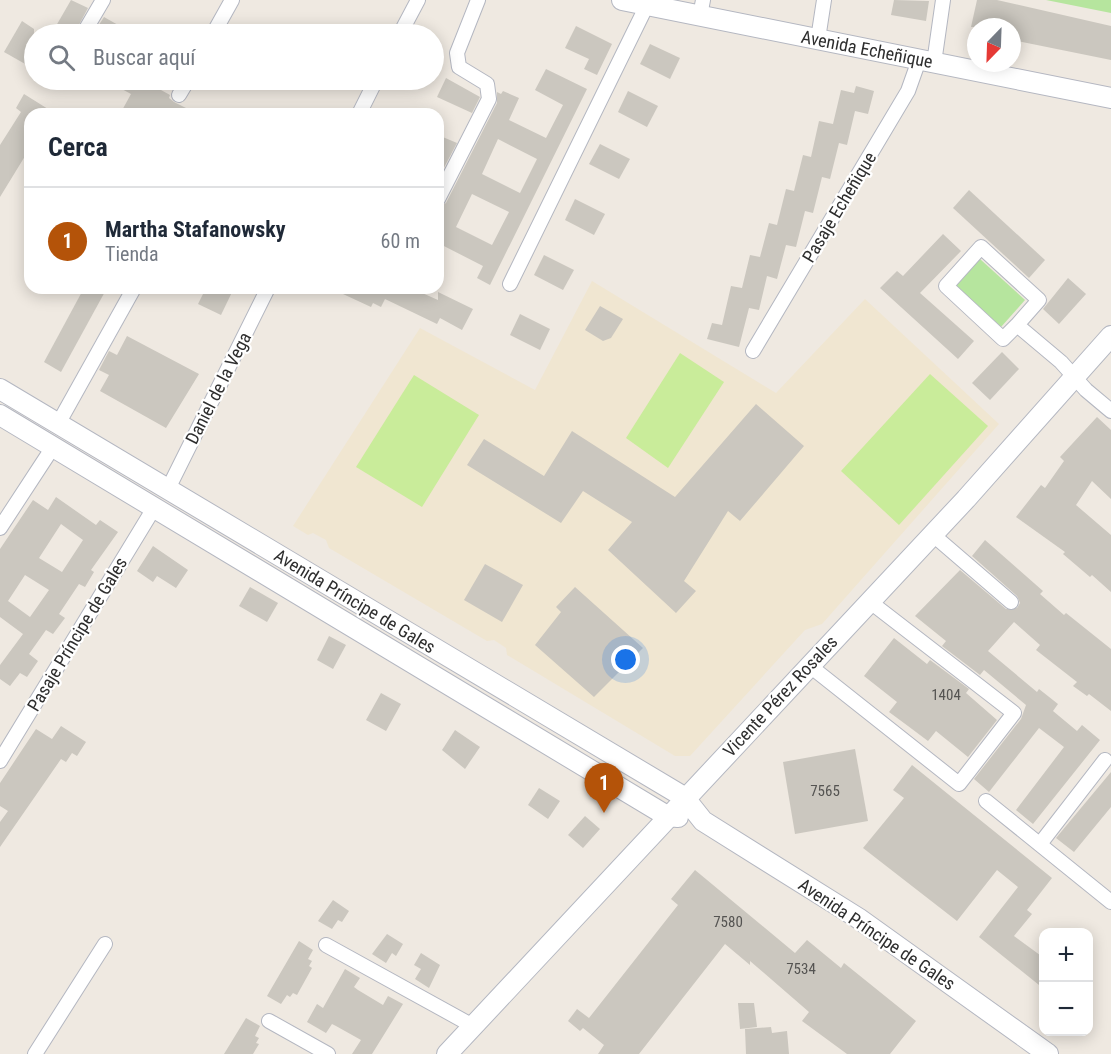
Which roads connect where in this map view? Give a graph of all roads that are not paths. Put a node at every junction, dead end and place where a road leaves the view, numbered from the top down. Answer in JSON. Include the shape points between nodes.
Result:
{"nodes":[{"id":1,"x":103,"y":0,"type":"edge"},
{"id":2,"x":232,"y":0,"type":"edge"},
{"id":3,"x":418,"y":0,"type":"edge"},
{"id":4,"x":478,"y":0,"type":"edge"},
{"id":5,"x":622,"y":0,"type":"edge"},
{"id":6,"x":824,"y":0,"type":"edge"},
{"id":7,"x":943,"y":0,"type":"edge"},
{"id":8,"x":647,"y":5,"type":"junction"},
{"id":9,"x":702,"y":8,"type":"edge"},
{"id":10,"x":89,"y":24,"type":"edge"},
{"id":11,"x":219,"y":24,"type":"edge"},
{"id":12,"x":405,"y":24,"type":"edge"},
{"id":13,"x":818,"y":39,"type":"junction"},
{"id":14,"x":926,"y":61,"type":"junction"},
{"id":15,"x":182,"y":90,"type":"edge"},
{"id":16,"x":371,"y":90,"type":"edge"},
{"id":17,"x":179,"y":95,"type":"dead end"},
{"id":18,"x":1111,"y":98,"type":"edge"},
{"id":19,"x":361,"y":108,"type":"edge"},
{"id":20,"x":444,"y":187,"type":"edge"},
{"id":21,"x":510,"y":284,"type":"dead end"},
{"id":22,"x":131,"y":294,"type":"edge"},
{"id":23,"x":265,"y":294,"type":"edge"},
{"id":24,"x":1017,"y":325,"type":"junction"},
{"id":25,"x":1111,"y":336,"type":"edge"},
{"id":26,"x":753,"y":351,"type":"dead end"},
{"id":27,"x":1075,"y":377,"type":"junction"},
{"id":28,"x":0,"y":389,"type":"edge"},
{"id":29,"x":1111,"y":411,"type":"edge"},
{"id":30,"x":0,"y":416,"type":"edge"},
{"id":31,"x":58,"y":424,"type":"junction"},
{"id":32,"x":53,"y":447,"type":"junction"},
{"id":33,"x":168,"y":489,"type":"junction"},
{"id":34,"x":154,"y":508,"type":"junction"},
{"id":35,"x":0,"y":528,"type":"edge"},
{"id":36,"x":932,"y":534,"type":"junction"},
{"id":37,"x":868,"y":601,"type":"junction"},
{"id":38,"x":1011,"y":602,"type":"dead end"},
{"id":39,"x":810,"y":666,"type":"junction"},
{"id":40,"x":1105,"y":760,"type":"dead end"},
{"id":41,"x":0,"y":761,"type":"edge"},
{"id":42,"x":684,"y":798,"type":"junction"},
{"id":43,"x":986,"y":801,"type":"dead end"},
{"id":44,"x":667,"y":816,"type":"junction"},
{"id":45,"x":703,"y":821,"type":"junction"},
{"id":46,"x":1040,"y":844,"type":"junction"},
{"id":47,"x":1111,"y":902,"type":"edge"},
{"id":48,"x":105,"y":944,"type":"dead end"},
{"id":49,"x":326,"y":945,"type":"dead end"},
{"id":50,"x":269,"y":1021,"type":"dead end"},
{"id":51,"x":473,"y":1026,"type":"junction"},
{"id":52,"x":35,"y":1054,"type":"edge"},
{"id":53,"x":328,"y":1054,"type":"edge"},
{"id":54,"x":447,"y":1054,"type":"edge"},
{"id":55,"x":1048,"y":1054,"type":"edge"}],
"edges":[{"from":1,"to":10,"type":"street"},
{"from":2,"to":11,"type":"street"},
{"from":3,"to":12,"type":"street"},
{"from":4,"to":20,"type":"street","via":[[457,53],[459,67],[487,84],[489,99]]},
{"from":5,"to":8,"type":"main road","name":"Avenida Echeñique"},
{"from":6,"to":13,"type":"street"},
{"from":7,"to":14,"type":"street","name":"Pasaje Echeñique"},
{"from":8,"to":9,"type":"main road","name":"Avenida Echeñique"},
{"from":8,"to":21,"type":"street"},
{"from":9,"to":13,"type":"main road","name":"Avenida Echeñique"},
{"from":13,"to":14,"type":"main road","name":"Avenida Echeñique"},
{"from":14,"to":18,"type":"main road","name":"Avenida Echeñique"},
{"from":14,"to":26,"type":"street","name":"Pasaje Echeñique"},
{"from":15,"to":17,"type":"street"},
{"from":16,"to":19,"type":"street"},
{"from":22,"to":31,"type":"street"},
{"from":23,"to":33,"type":"street","name":"Daniel de la Vega"},
{"from":24,"to":24,"type":"street","via":[[1003,339],[946,286],[981,247],[1039,300]]},
{"from":24,"to":27,"type":"street"},
{"from":25,"to":27,"type":"main road","name":"Vicente Pérez Rosales"},
{"from":27,"to":29,"type":"street"},
{"from":27,"to":36,"type":"main road","name":"Vicente Pérez Rosales"},
{"from":28,"to":31,"type":"main road","name":"Avenida Príncipe de Gales"},
{"from":30,"to":32,"type":"main road","name":"Avenida Príncipe de Gales"},
{"from":31,"to":33,"type":"main road","name":"Avenida Príncipe de Gales"},
{"from":32,"to":34,"type":"main road","name":"Avenida Príncipe de Gales"},
{"from":32,"to":35,"type":"street"},
{"from":33,"to":42,"type":"main road","name":"Avenida Príncipe de Gales"},
{"from":34,"to":41,"type":"street","name":"Pasaje Príncipe de Gales"},
{"from":34,"to":44,"type":"main road","name":"Avenida Príncipe de Gales"},
{"from":36,"to":37,"type":"main road","name":"Vicente Pérez Rosales"},
{"from":36,"to":38,"type":"street"},
{"from":37,"to":39,"type":"main road","name":"Vicente Pérez Rosales"},
{"from":37,"to":39,"type":"street","via":[[1014,713],[959,784]]},
{"from":39,"to":42,"type":"main road","name":"Vicente Pérez Rosales"},
{"from":40,"to":46,"type":"street"},
{"from":42,"to":44,"type":"main road","name":"Vicente Pérez Rosales"},
{"from":42,"to":45,"type":"main road","name":"Avenida Príncipe de Gales"},
{"from":43,"to":46,"type":"street"},
{"from":44,"to":45,"type":"main road","name":"Avenida Príncipe de Gales"},
{"from":44,"to":51,"type":"main road","name":"Vicente Pérez Rosales"},
{"from":45,"to":55,"type":"main road","name":"Avenida Príncipe de Gales","via":[[858,918]]},
{"from":46,"to":47,"type":"street"},
{"from":48,"to":52,"type":"street"},
{"from":49,"to":51,"type":"street"},
{"from":50,"to":53,"type":"street"},
{"from":51,"to":54,"type":"main road","name":"Vicente Pérez Rosales"}]}
